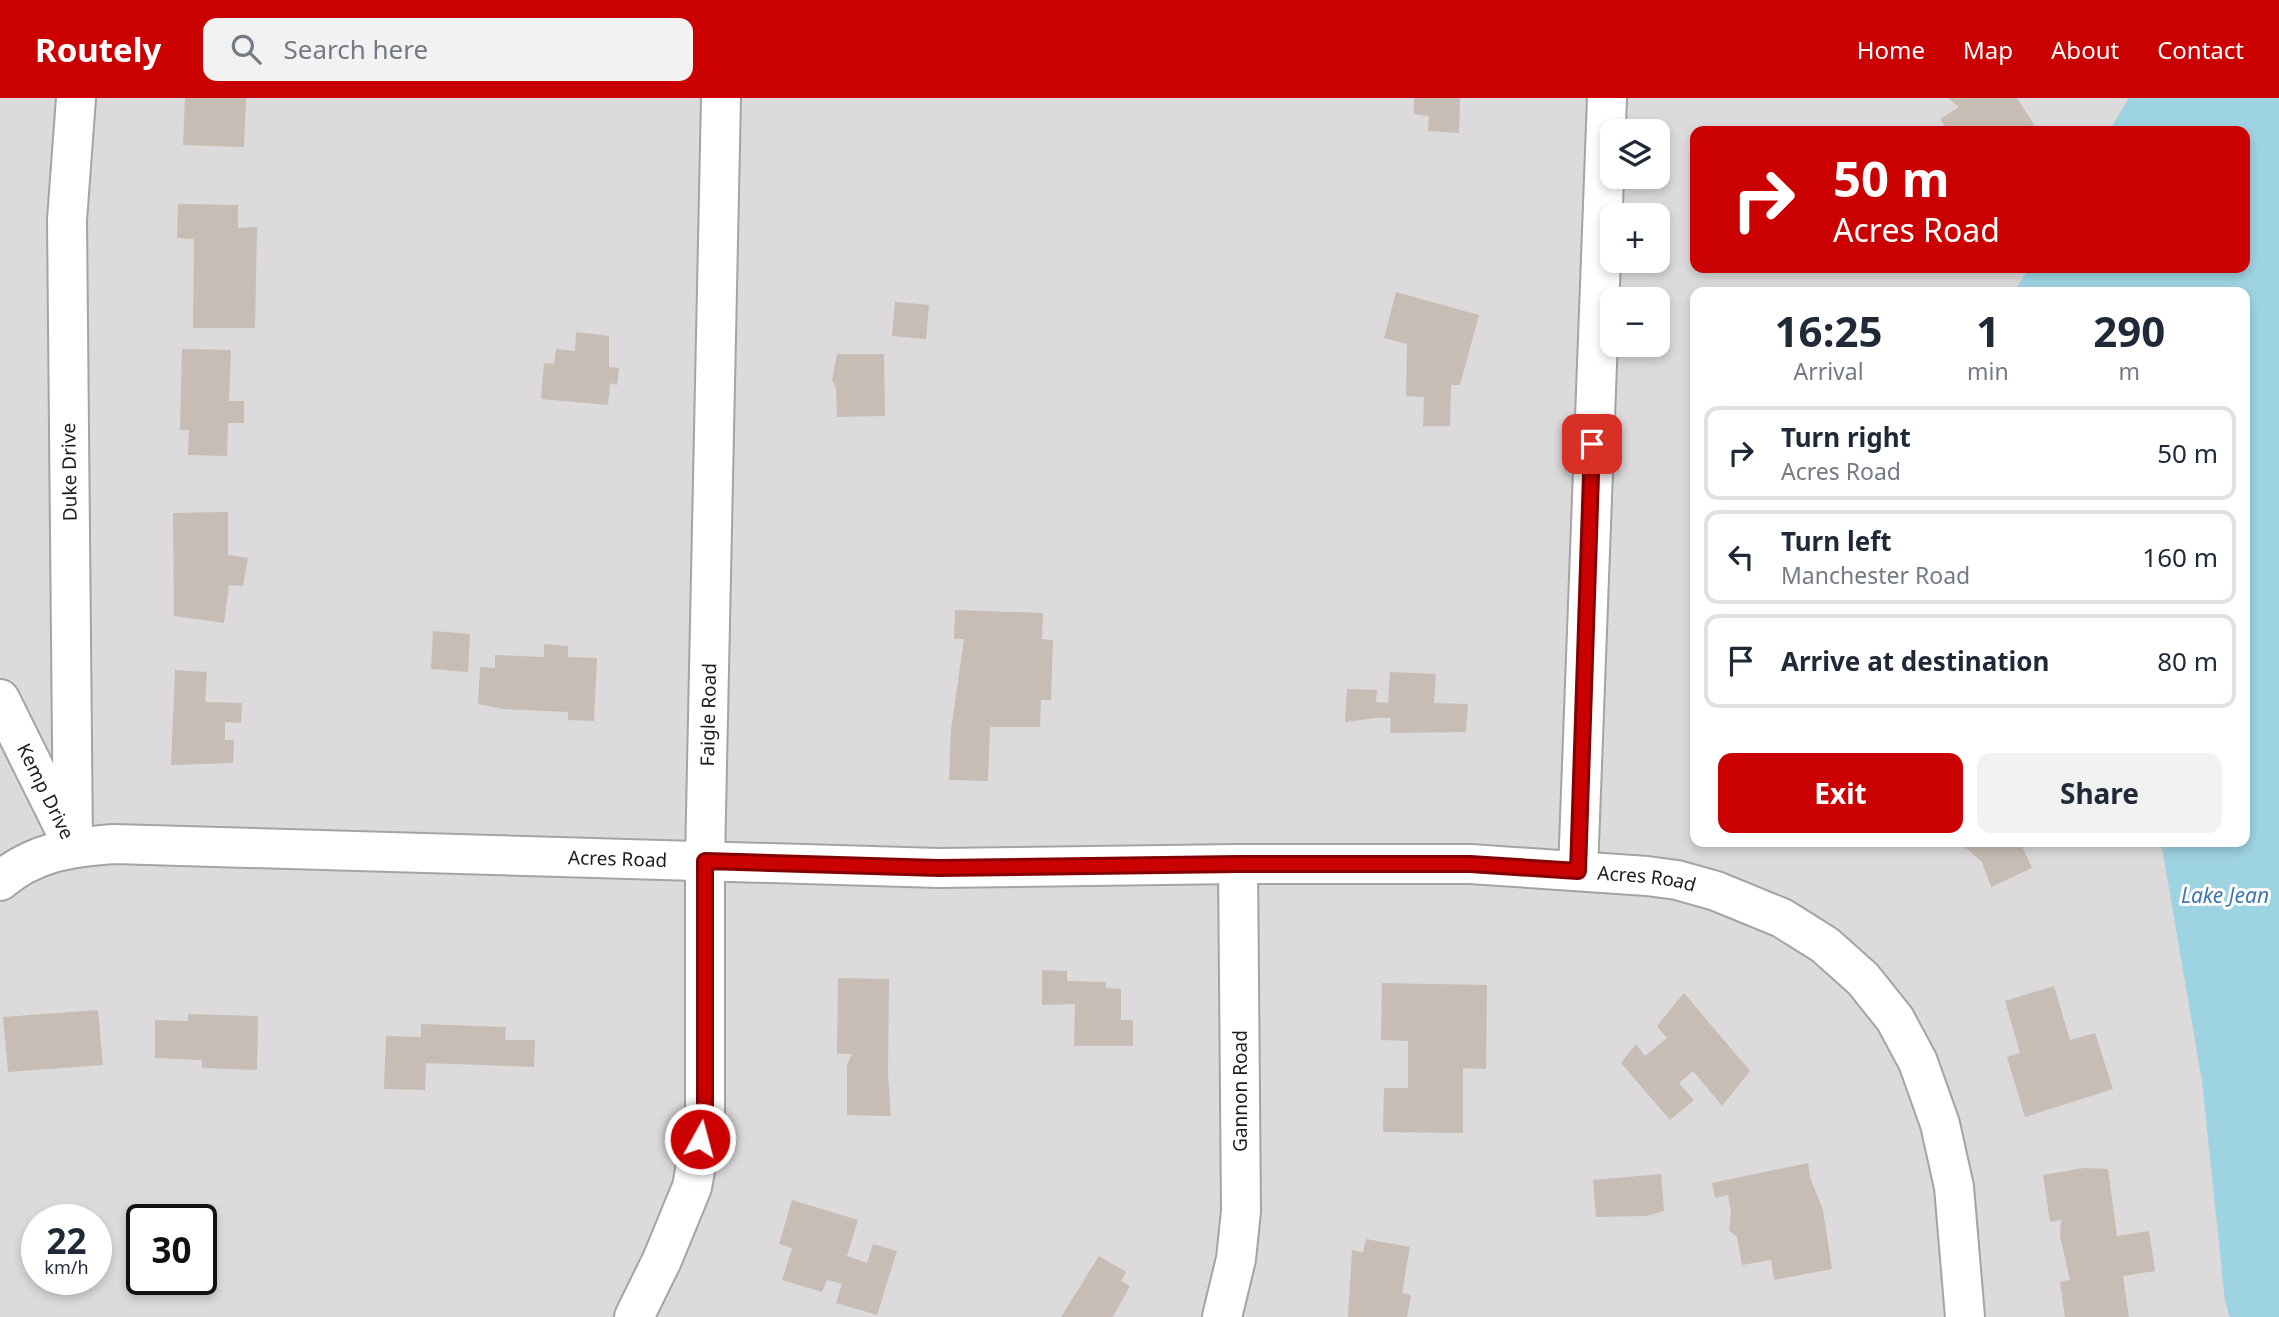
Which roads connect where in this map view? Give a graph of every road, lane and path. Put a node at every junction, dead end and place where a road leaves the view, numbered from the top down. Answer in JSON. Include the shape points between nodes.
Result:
{"nodes":[{"id":1,"x":76,"y":98,"type":"edge"},
{"id":2,"x":721,"y":98,"type":"edge"},
{"id":3,"x":1606,"y":98,"type":"edge"},
{"id":4,"x":0,"y":699,"type":"edge"},
{"id":5,"x":73,"y":847,"type":"junction"},
{"id":6,"x":705,"y":861,"type":"junction"},
{"id":7,"x":1238,"y":864,"type":"junction"},
{"id":8,"x":1578,"y":871,"type":"junction"},
{"id":9,"x":0,"y":881,"type":"edge"},
{"id":10,"x":634,"y":1317,"type":"edge"},
{"id":11,"x":1222,"y":1317,"type":"edge"},
{"id":12,"x":1965,"y":1317,"type":"edge"}],
"edges":[{"from":1,"to":5,"type":"street","name":"Duke Drive","via":[[67,220]]},
{"from":2,"to":6,"type":"street","name":"Faigle Road"},
{"from":3,"to":8,"type":"street"},
{"from":4,"to":5,"type":"street","name":"Kemp Drive"},
{"from":5,"to":6,"type":"street","name":"Acres Road","via":[[114,844]]},
{"from":5,"to":9,"type":"street","name":"Acres Road","via":[[41,856]]},
{"from":6,"to":7,"type":"street","name":"Acres Road","via":[[939,868]]},
{"from":6,"to":10,"type":"street","name":"Faigle Road","via":[[705,1115],[692,1187]]},
{"from":7,"to":8,"type":"street","name":"Acres Road","via":[[1470,864]]},
{"from":7,"to":11,"type":"street","name":"Gannon Road","via":[[1241,1211],[1236,1259]]},
{"from":8,"to":12,"type":"street","name":"Acres Road","via":[[1677,880],[1716,891],[1782,918],[1825,945],[1863,979],[1895,1019],[1918,1062],[1940,1124],[1954,1187]]}]}
